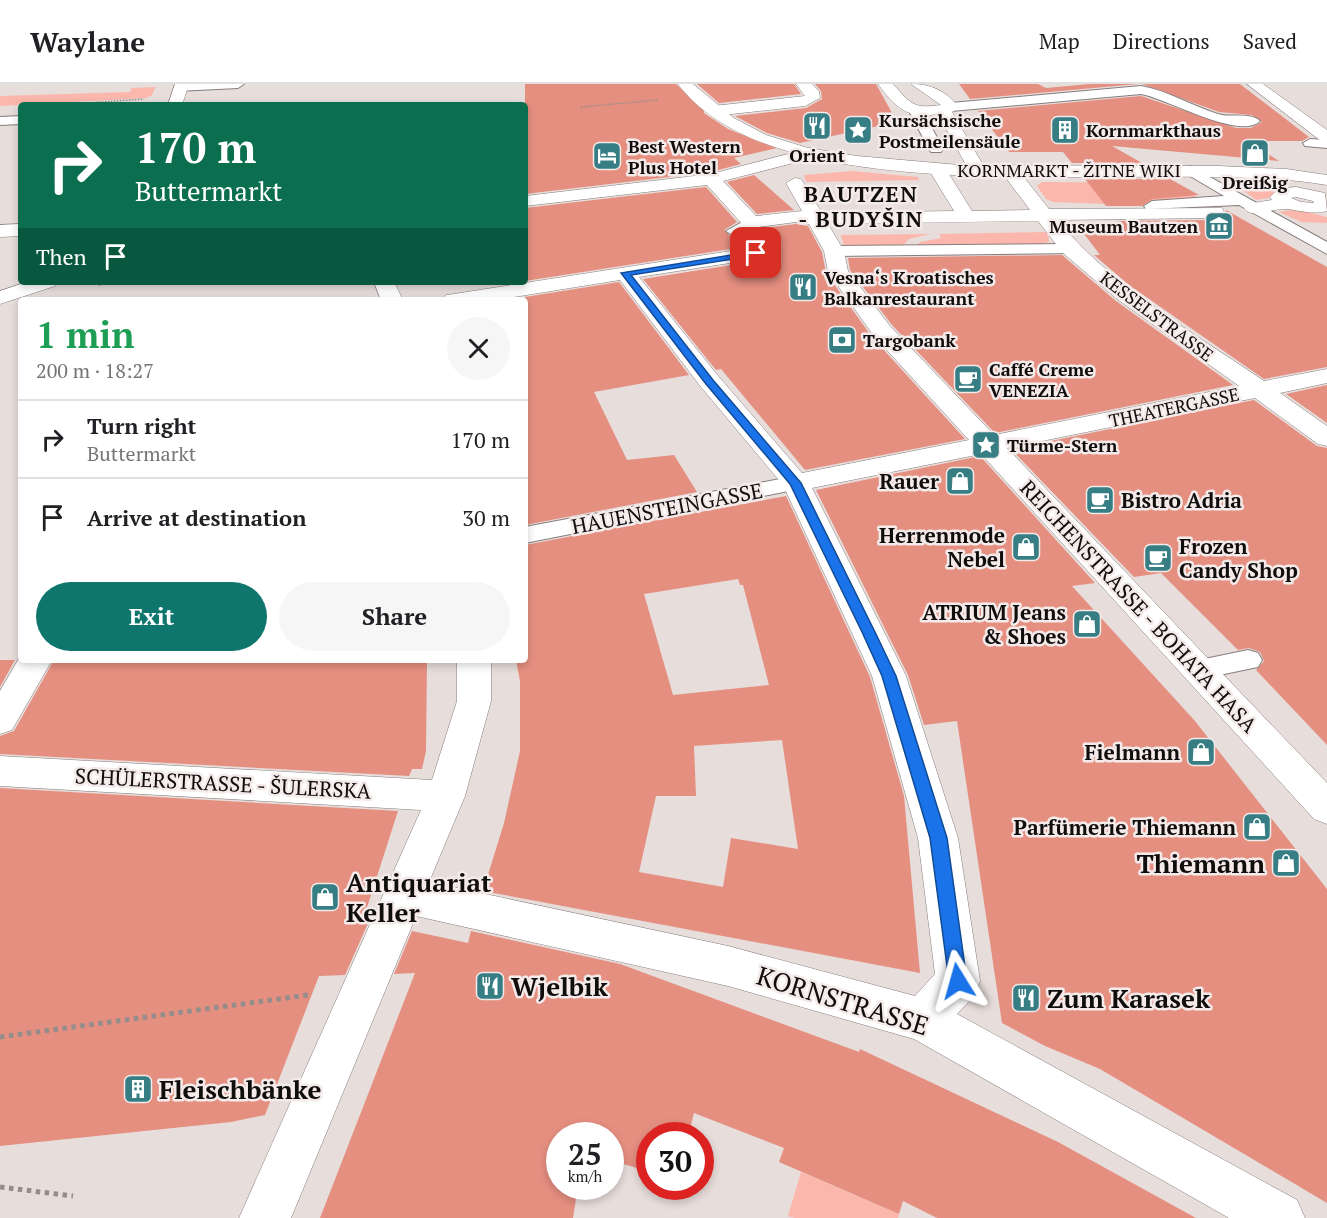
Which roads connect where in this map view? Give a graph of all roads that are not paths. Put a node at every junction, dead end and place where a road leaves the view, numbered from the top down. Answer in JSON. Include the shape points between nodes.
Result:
{"nodes":[{"id":1,"x":238,"y":84,"type":"edge"},
{"id":2,"x":685,"y":84,"type":"edge"},
{"id":3,"x":803,"y":84,"type":"edge"},
{"id":4,"x":885,"y":84,"type":"edge"},
{"id":5,"x":918,"y":84,"type":"edge"},
{"id":6,"x":1254,"y":84,"type":"edge"},
{"id":7,"x":179,"y":93,"type":"edge"},
{"id":8,"x":948,"y":109,"type":"junction"},
{"id":9,"x":713,"y":111,"type":"junction"},
{"id":10,"x":916,"y":111,"type":"junction"},
{"id":11,"x":18,"y":120,"type":"edge"},
{"id":12,"x":0,"y":121,"type":"edge"},
{"id":13,"x":1253,"y":121,"type":"dead end"},
{"id":14,"x":1327,"y":138,"type":"edge"},
{"id":15,"x":1310,"y":143,"type":"dead end"},
{"id":16,"x":1327,"y":144,"type":"edge"},
{"id":17,"x":936,"y":149,"type":"dead end"},
{"id":18,"x":811,"y":153,"type":"junction"},
{"id":19,"x":938,"y":170,"type":"junction"},
{"id":20,"x":977,"y":170,"type":"junction"},
{"id":21,"x":1009,"y":170,"type":"junction"},
{"id":22,"x":1190,"y":170,"type":"junction"},
{"id":23,"x":711,"y":179,"type":"junction"},
{"id":24,"x":1327,"y":180,"type":"edge"},
{"id":25,"x":795,"y":183,"type":"dead end"},
{"id":26,"x":528,"y":201,"type":"edge"},
{"id":27,"x":1246,"y":204,"type":"junction"},
{"id":28,"x":1152,"y":206,"type":"dead end"},
{"id":29,"x":1325,"y":207,"type":"edge"},
{"id":30,"x":1219,"y":211,"type":"joint"},
{"id":31,"x":967,"y":217,"type":"junction"},
{"id":32,"x":1045,"y":217,"type":"junction"},
{"id":33,"x":18,"y":230,"type":"edge"},
{"id":34,"x":0,"y":231,"type":"edge"},
{"id":35,"x":823,"y":235,"type":"junction"},
{"id":36,"x":1070,"y":249,"type":"junction"},
{"id":37,"x":1327,"y":249,"type":"edge"},
{"id":38,"x":756,"y":253,"type":"dead end"},
{"id":39,"x":625,"y":273,"type":"junction"},
{"id":40,"x":39,"y":285,"type":"edge"},
{"id":41,"x":474,"y":297,"type":"edge"},
{"id":42,"x":0,"y":298,"type":"edge"},
{"id":43,"x":1327,"y":376,"type":"edge"},
{"id":44,"x":1256,"y":390,"type":"junction"},
{"id":45,"x":1327,"y":438,"type":"edge"},
{"id":46,"x":986,"y":445,"type":"junction"},
{"id":47,"x":796,"y":483,"type":"junction"},
{"id":48,"x":528,"y":534,"type":"edge"},
{"id":49,"x":1248,"y":660,"type":"dead end"},
{"id":50,"x":33,"y":663,"type":"edge"},
{"id":51,"x":474,"y":663,"type":"edge"},
{"id":52,"x":1200,"y":669,"type":"junction"},
{"id":53,"x":0,"y":721,"type":"edge"},
{"id":54,"x":0,"y":771,"type":"edge"},
{"id":55,"x":446,"y":796,"type":"junction"},
{"id":56,"x":1327,"y":808,"type":"edge"},
{"id":57,"x":404,"y":895,"type":"junction"},
{"id":58,"x":923,"y":1020,"type":"junction"},
{"id":59,"x":265,"y":1218,"type":"edge"},
{"id":60,"x":1279,"y":1218,"type":"edge"}],
"edges":[{"from":1,"to":7,"type":"lane"},
{"from":2,"to":9,"type":"street","name":"KORNMARKT - ŽITNE WIKI"},
{"from":3,"to":9,"type":"street","via":[[812,91],[813,98],[805,102]]},
{"from":4,"to":10,"type":"street","via":[[899,103]]},
{"from":5,"to":8,"type":"street"},
{"from":6,"to":14,"type":"street","via":[[1298,122]]},
{"from":8,"to":10,"type":"street"},
{"from":8,"to":13,"type":"lane","via":[[1141,90],[1218,119]]},
{"from":8,"to":20,"type":"street"},
{"from":9,"to":18,"type":"street","name":"KORNMARKT - ŽITNE WIKI","via":[[747,132]]},
{"from":10,"to":17,"type":"lane"},
{"from":11,"to":12,"type":"lane"},
{"from":15,"to":16,"type":"lane"},
{"from":18,"to":19,"type":"street","name":"KORNMARKT - ŽITNE WIKI"},
{"from":18,"to":23,"type":"street"},
{"from":19,"to":20,"type":"street","name":"KORNMARKT - ŽITNE WIKI"},
{"from":19,"to":31,"type":"street"},
{"from":20,"to":21,"type":"street","name":"KORNMARKT - ŽITNE WIKI"},
{"from":21,"to":22,"type":"street","name":"KORNMARKT - ŽITNE WIKI"},
{"from":21,"to":32,"type":"street","name":"KESSELSTRASSE"},
{"from":22,"to":24,"type":"street","name":"KORNMARKT - ŽITNE WIKI","via":[[1287,174]]},
{"from":22,"to":27,"type":"lane"},
{"from":23,"to":26,"type":"street"},
{"from":23,"to":35,"type":"street","via":[[742,226],[796,216]]},
{"from":25,"to":35,"type":"street","name":"REICHENSTRASSE - BOHATA HASA"},
{"from":27,"to":28,"type":"lane"},
{"from":27,"to":29,"type":"street"},
{"from":27,"to":30,"type":"lane"},
{"from":27,"to":37,"type":"lane"},
{"from":30,"to":32,"type":"street"},
{"from":31,"to":32,"type":"street"},
{"from":31,"to":35,"type":"street"},
{"from":32,"to":36,"type":"street","name":"KESSELSTRASSE"},
{"from":33,"to":34,"type":"street"},
{"from":35,"to":36,"type":"lane"},
{"from":35,"to":46,"type":"street","name":"REICHENSTRASSE - BOHATA HASA","via":[[838,272],[882,331]]},
{"from":36,"to":44,"type":"street","name":"KESSELSTRASSE"},
{"from":38,"to":39,"type":"street"},
{"from":39,"to":41,"type":"street"},
{"from":39,"to":47,"type":"street"},
{"from":40,"to":42,"type":"street"},
{"from":43,"to":44,"type":"street","name":"THEATERGASSE"},
{"from":44,"to":45,"type":"street","name":"KESSELSTRASSE"},
{"from":44,"to":46,"type":"street","name":"THEATERGASSE"},
{"from":46,"to":47,"type":"street","name":"HAUENSTEINGASSE"},
{"from":46,"to":52,"type":"street","name":"REICHENSTRASSE - BOHATA HASA"},
{"from":47,"to":48,"type":"lane","name":"HAUENSTEINGASSE"},
{"from":47,"to":58,"type":"street","via":[[889,676],[938,838],[958,981]]},
{"from":49,"to":52,"type":"lane"},
{"from":50,"to":53,"type":"street"},
{"from":51,"to":55,"type":"street","via":[[474,700]]},
{"from":52,"to":56,"type":"street","name":"REICHENSTRASSE - BOHATA HASA"},
{"from":54,"to":55,"type":"street","name":"SCHÜLERSTRASSE - ŠULERSKA"},
{"from":55,"to":57,"type":"street"},
{"from":57,"to":58,"type":"street","name":"KORNSTRASSE","via":[[728,966]]},
{"from":57,"to":59,"type":"street"},
{"from":58,"to":60,"type":"street","name":"KORNSTRASSE"}]}
